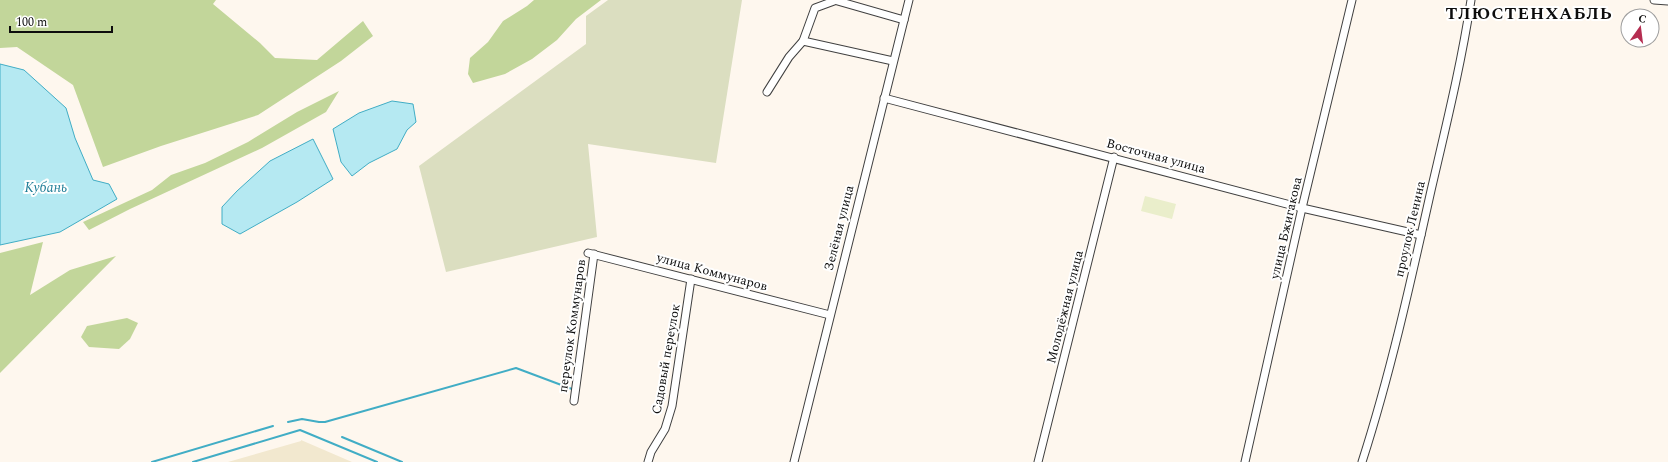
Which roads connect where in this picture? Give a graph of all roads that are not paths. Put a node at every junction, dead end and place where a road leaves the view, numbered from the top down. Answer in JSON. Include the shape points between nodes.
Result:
{"nodes":[{"id":1,"x":834,"y":0,"type":"edge"},
{"id":2,"x":909,"y":0,"type":"edge"},
{"id":3,"x":1352,"y":0,"type":"edge"},
{"id":4,"x":1471,"y":0,"type":"edge"},
{"id":5,"x":1654,"y":0,"type":"edge"},
{"id":6,"x":1660,"y":0,"type":"edge"},
{"id":7,"x":1668,"y":1,"type":"edge"},
{"id":8,"x":904,"y":20,"type":"junction"},
{"id":9,"x":803,"y":41,"type":"junction"},
{"id":10,"x":893,"y":61,"type":"junction"},
{"id":11,"x":767,"y":92,"type":"dead end"},
{"id":12,"x":884,"y":98,"type":"junction"},
{"id":13,"x":1114,"y":157,"type":"junction"},
{"id":14,"x":1302,"y":208,"type":"junction"},
{"id":15,"x":1422,"y":235,"type":"junction"},
{"id":16,"x":591,"y":253,"type":"joint"},
{"id":17,"x":691,"y":279,"type":"junction"},
{"id":18,"x":830,"y":315,"type":"junction"},
{"id":19,"x":574,"y":401,"type":"dead end"},
{"id":20,"x":648,"y":462,"type":"edge"},
{"id":21,"x":794,"y":462,"type":"edge"},
{"id":22,"x":1038,"y":462,"type":"edge"},
{"id":23,"x":1245,"y":462,"type":"edge"},
{"id":24,"x":1362,"y":462,"type":"edge"}],
"edges":[{"from":1,"to":8,"type":"street"},
{"from":1,"to":9,"type":"street","via":[[816,8]]},
{"from":2,"to":8,"type":"street","name":"Зелёная улица"},
{"from":3,"to":14,"type":"street","name":"улица Бжигакова"},
{"from":4,"to":15,"type":"street","name":"проулок Ленина","via":[[1463,50]]},
{"from":5,"to":6,"type":"street"},
{"from":6,"to":7,"type":"street"},
{"from":8,"to":10,"type":"street","name":"Зелёная улица"},
{"from":9,"to":10,"type":"street"},
{"from":9,"to":11,"type":"street","via":[[789,57]]},
{"from":10,"to":12,"type":"street","name":"Зелёная улица"},
{"from":12,"to":13,"type":"street","name":"Восточная улица"},
{"from":12,"to":18,"type":"street","name":"Зелёная улица"},
{"from":13,"to":14,"type":"street","name":"Восточная улица"},
{"from":13,"to":22,"type":"street","name":"Молодёжная улица"},
{"from":14,"to":15,"type":"street","name":"Восточная улица"},
{"from":14,"to":23,"type":"street","name":"улица Бжигакова"},
{"from":15,"to":24,"type":"street","name":"проулок Ленина","via":[[1379,409]]},
{"from":16,"to":17,"type":"street","name":"улица Коммунаров"},
{"from":16,"to":19,"type":"street","name":"переулок Коммунаров"},
{"from":17,"to":18,"type":"street","name":"улица Коммунаров"},
{"from":17,"to":20,"type":"street","name":"Садовый переулок","via":[[672,406],[665,429]]},
{"from":18,"to":21,"type":"street","name":"Зелёная улица"}]}
